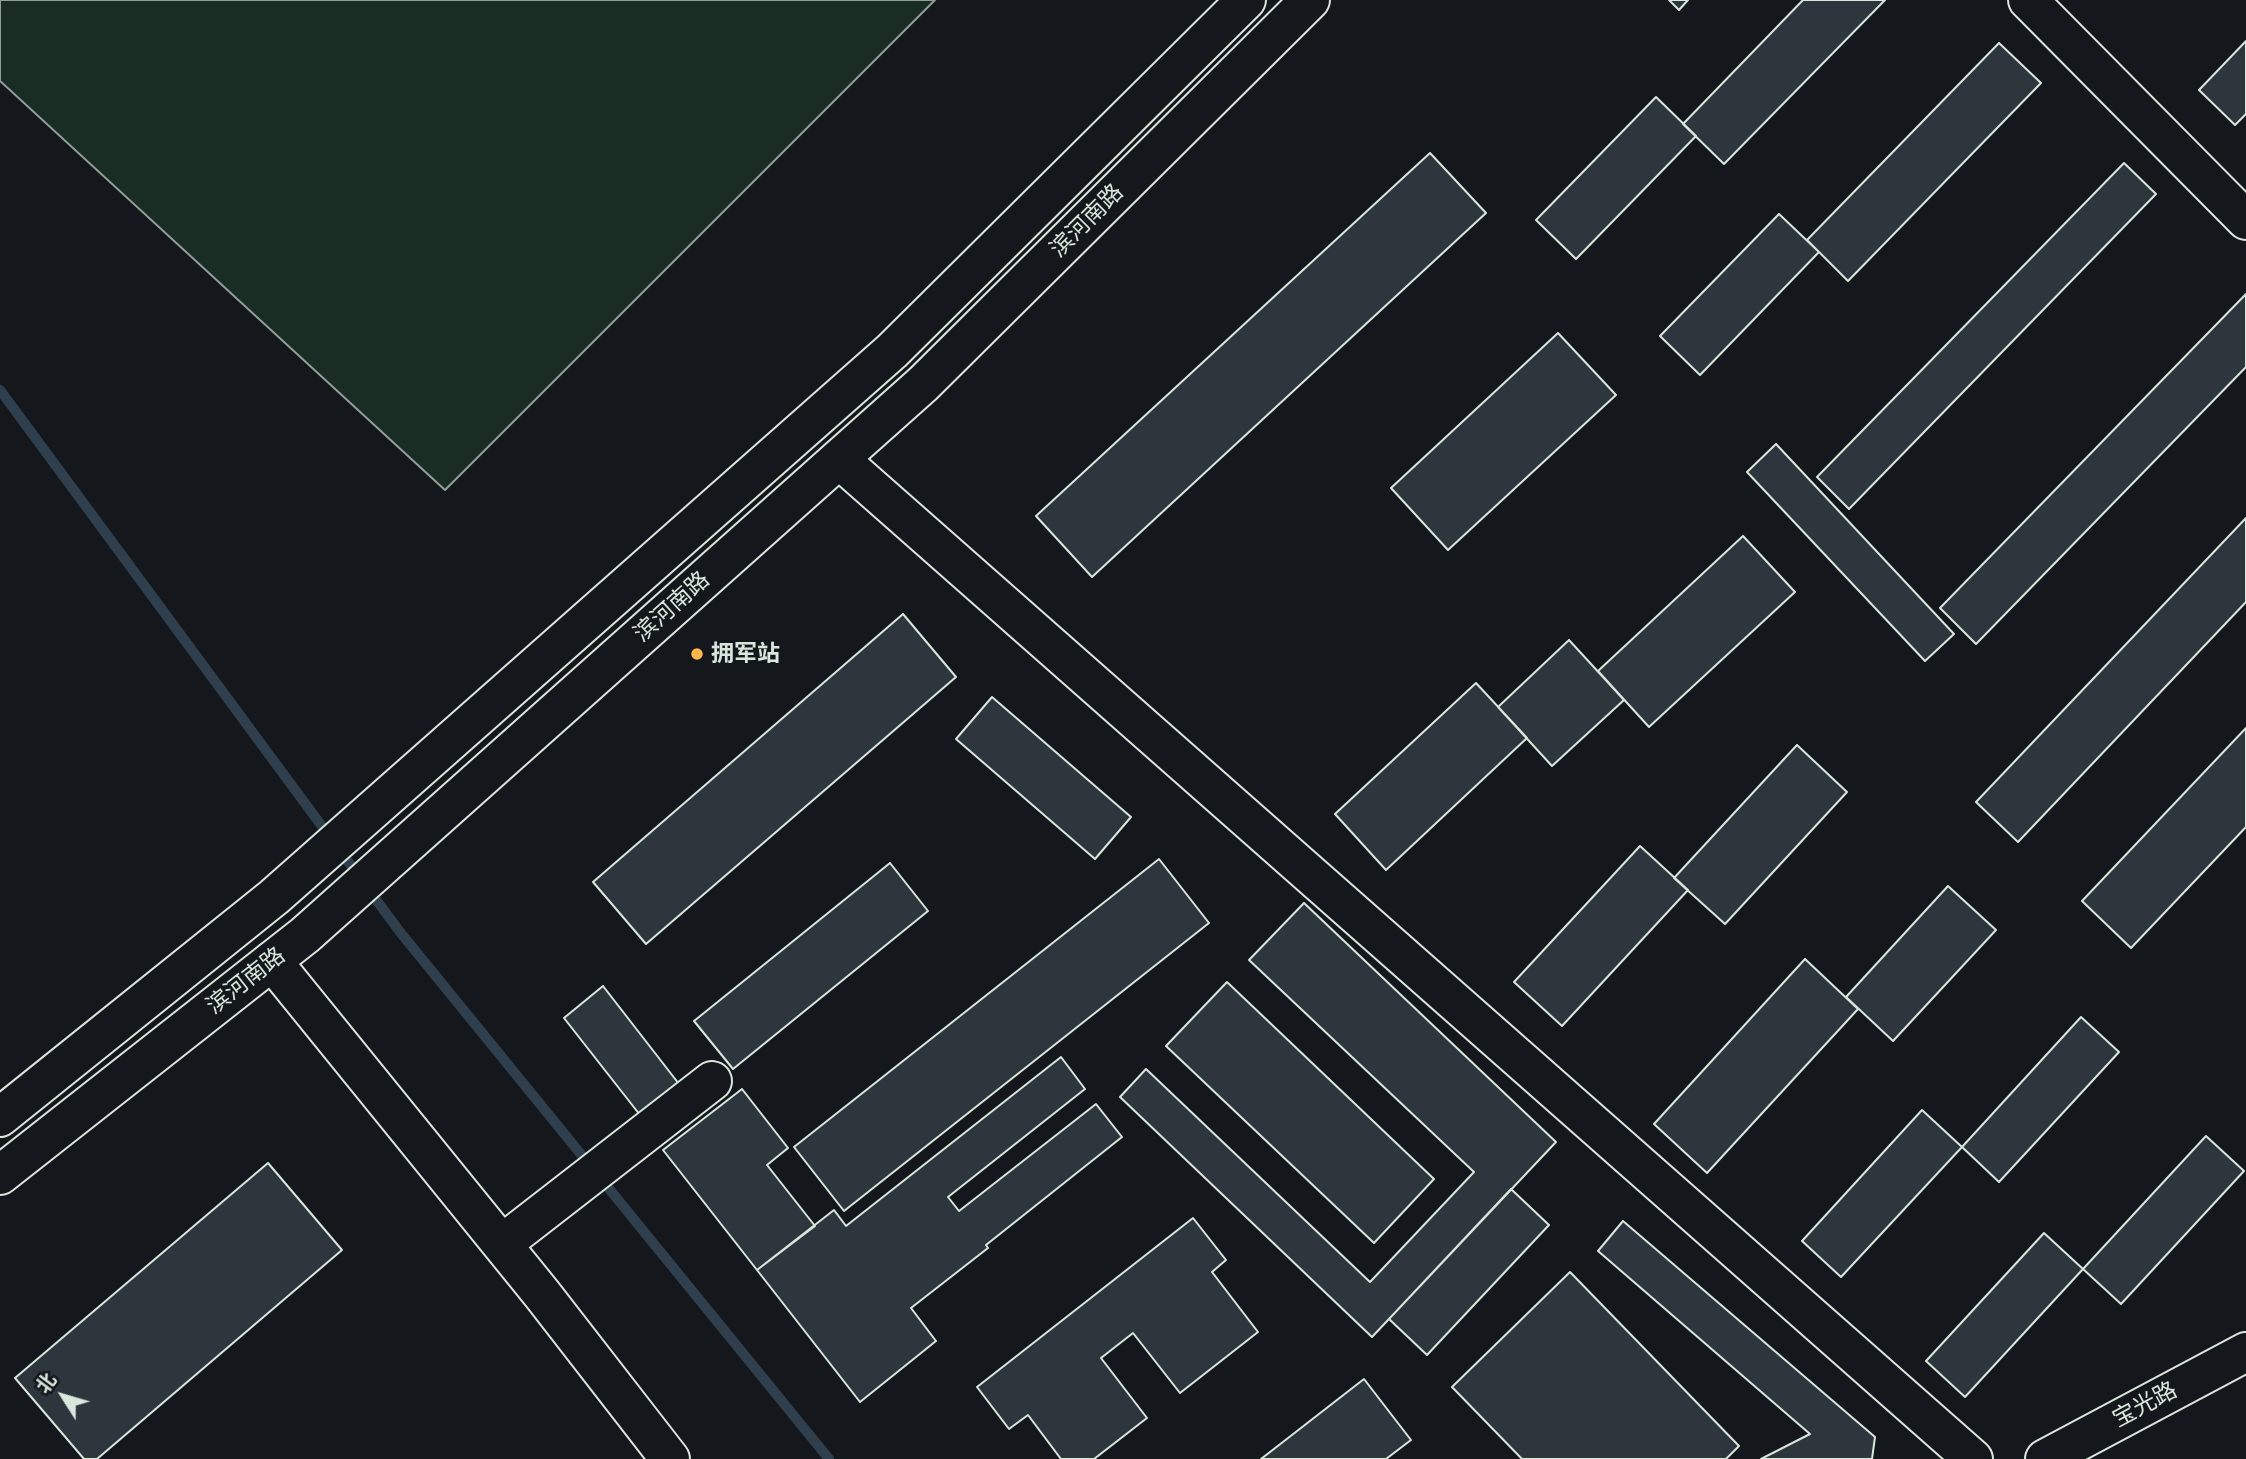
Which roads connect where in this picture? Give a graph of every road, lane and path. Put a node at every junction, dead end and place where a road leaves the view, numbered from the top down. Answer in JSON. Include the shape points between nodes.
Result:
{"nodes":[{"id":1,"x":1246,"y":0,"type":"edge"},
{"id":2,"x":1310,"y":0,"type":"edge"},
{"id":3,"x":2028,"y":0,"type":"edge"},
{"id":4,"x":2246,"y":220,"type":"edge"},
{"id":5,"x":839,"y":459,"type":"junction"},
{"id":6,"x":272,"y":961,"type":"junction"},
{"id":7,"x":712,"y":1081,"type":"dead end"},
{"id":8,"x":0,"y":1117,"type":"edge"},
{"id":9,"x":0,"y":1175,"type":"edge"},
{"id":10,"x":502,"y":1244,"type":"junction"},
{"id":11,"x":2246,"y":1352,"type":"edge"},
{"id":12,"x":670,"y":1459,"type":"edge"},
{"id":13,"x":1973,"y":1459,"type":"edge"},
{"id":14,"x":2045,"y":1459,"type":"edge"}],
"edges":[{"from":1,"to":8,"type":"main road","name":"滨河南路","via":[[892,351],[274,897]]},
{"from":2,"to":5,"type":"main road","name":"滨河南路","via":[[923,384]]},
{"from":3,"to":4,"type":"main road"},
{"from":5,"to":6,"type":"main road","name":"滨河南路"},
{"from":5,"to":13,"type":"main road"},
{"from":6,"to":9,"type":"main road","name":"滨河南路"},
{"from":6,"to":10,"type":"main road"},
{"from":7,"to":10,"type":"main road"},
{"from":10,"to":12,"type":"main road"},
{"from":11,"to":14,"type":"main road","name":"宝光路"}]}
